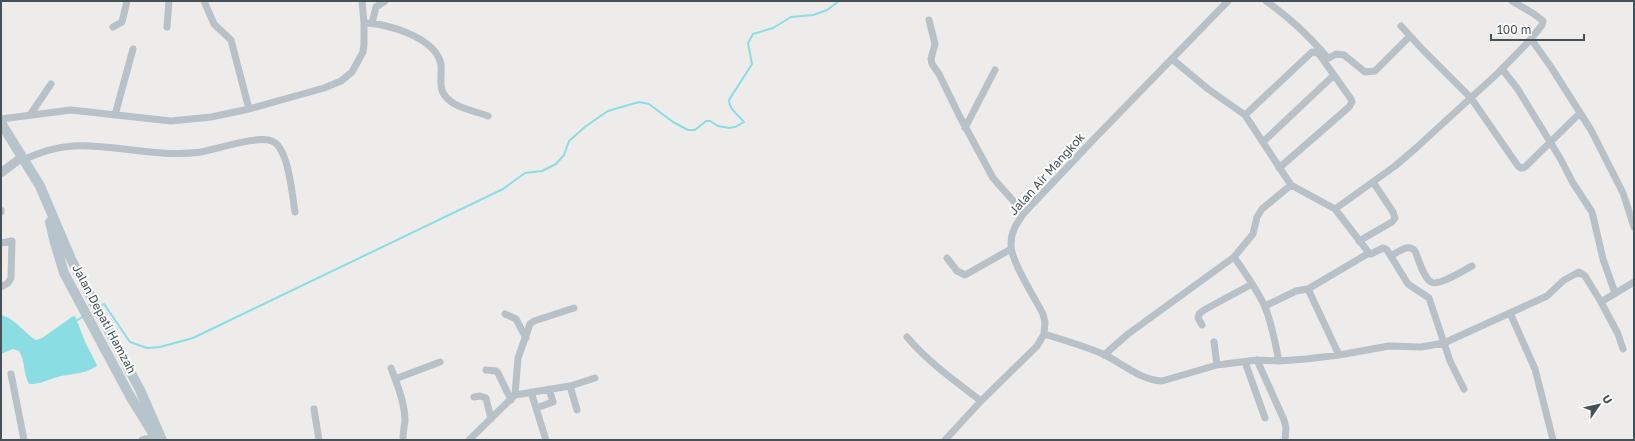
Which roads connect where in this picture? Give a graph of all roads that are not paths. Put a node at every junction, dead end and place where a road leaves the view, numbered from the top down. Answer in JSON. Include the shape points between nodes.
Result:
{"nodes":[{"id":1,"x":127,"y":1,"type":"edge"},
{"id":2,"x":169,"y":1,"type":"edge"},
{"id":3,"x":204,"y":1,"type":"edge"},
{"id":4,"x":362,"y":1,"type":"edge"},
{"id":5,"x":385,"y":1,"type":"edge"},
{"id":6,"x":1228,"y":1,"type":"edge"},
{"id":7,"x":1266,"y":1,"type":"edge"},
{"id":8,"x":1512,"y":1,"type":"edge"},
{"id":9,"x":929,"y":20,"type":"dead end"},
{"id":10,"x":364,"y":23,"type":"junction"},
{"id":11,"x":372,"y":23,"type":"junction"},
{"id":12,"x":1401,"y":26,"type":"dead end"},
{"id":13,"x":113,"y":27,"type":"dead end"},
{"id":14,"x":167,"y":27,"type":"dead end"},
{"id":15,"x":1410,"y":36,"type":"junction"},
{"id":16,"x":1530,"y":39,"type":"junction"},
{"id":17,"x":133,"y":49,"type":"dead end"},
{"id":18,"x":1172,"y":59,"type":"junction"},
{"id":19,"x":1502,"y":69,"type":"junction"},
{"id":20,"x":996,"y":70,"type":"dead end"},
{"id":21,"x":1334,"y":75,"type":"junction"},
{"id":22,"x":51,"y":84,"type":"dead end"},
{"id":23,"x":1471,"y":98,"type":"junction"},
{"id":24,"x":249,"y":109,"type":"junction"},
{"id":25,"x":1580,"y":113,"type":"junction"},
{"id":26,"x":30,"y":115,"type":"junction"},
{"id":27,"x":115,"y":115,"type":"junction"},
{"id":28,"x":1245,"y":115,"type":"junction"},
{"id":29,"x":488,"y":116,"type":"dead end"},
{"id":30,"x":2,"y":125,"type":"edge"},
{"id":31,"x":965,"y":128,"type":"junction"},
{"id":32,"x":1263,"y":142,"type":"junction"},
{"id":33,"x":1551,"y":143,"type":"junction"},
{"id":34,"x":23,"y":158,"type":"junction"},
{"id":35,"x":1279,"y":168,"type":"junction"},
{"id":36,"x":1,"y":173,"type":"edge"},
{"id":37,"x":1373,"y":182,"type":"junction"},
{"id":38,"x":1291,"y":185,"type":"junction"},
{"id":39,"x":46,"y":202,"type":"junction"},
{"id":40,"x":1335,"y":209,"type":"junction"},
{"id":41,"x":295,"y":212,"type":"dead end"},
{"id":42,"x":1024,"y":213,"type":"junction"},
{"id":43,"x":1634,"y":227,"type":"edge"},
{"id":44,"x":1359,"y":241,"type":"junction"},
{"id":45,"x":1,"y":243,"type":"edge"},
{"id":46,"x":1011,"y":249,"type":"junction"},
{"id":47,"x":1369,"y":253,"type":"junction"},
{"id":48,"x":1391,"y":256,"type":"junction"},
{"id":49,"x":1234,"y":257,"type":"junction"},
{"id":50,"x":947,"y":258,"type":"dead end"},
{"id":51,"x":1472,"y":266,"type":"dead end"},
{"id":52,"x":1634,"y":282,"type":"edge"},
{"id":53,"x":1252,"y":284,"type":"junction"},
{"id":54,"x":1,"y":287,"type":"edge"},
{"id":55,"x":1308,"y":289,"type":"junction"},
{"id":56,"x":1615,"y":293,"type":"junction"},
{"id":57,"x":1601,"y":302,"type":"junction"},
{"id":58,"x":1265,"y":306,"type":"junction"},
{"id":59,"x":574,"y":308,"type":"dead end"},
{"id":60,"x":1510,"y":313,"type":"junction"},
{"id":61,"x":504,"y":314,"type":"dead end"},
{"id":62,"x":1202,"y":324,"type":"dead end"},
{"id":63,"x":1044,"y":334,"type":"junction"},
{"id":64,"x":907,"y":337,"type":"dead end"},
{"id":65,"x":526,"y":338,"type":"junction"},
{"id":66,"x":1214,"y":342,"type":"dead end"},
{"id":67,"x":1444,"y":343,"type":"junction"},
{"id":68,"x":1623,"y":349,"type":"dead end"},
{"id":69,"x":1104,"y":355,"type":"junction"},
{"id":70,"x":1339,"y":355,"type":"junction"},
{"id":71,"x":1257,"y":360,"type":"junction"},
{"id":72,"x":1279,"y":361,"type":"junction"},
{"id":73,"x":440,"y":362,"type":"dead end"},
{"id":74,"x":1245,"y":362,"type":"junction"},
{"id":75,"x":1217,"y":365,"type":"junction"},
{"id":76,"x":391,"y":368,"type":"dead end"},
{"id":77,"x":486,"y":370,"type":"dead end"},
{"id":78,"x":11,"y":374,"type":"dead end"},
{"id":79,"x":595,"y":378,"type":"dead end"},
{"id":80,"x":395,"y":379,"type":"junction"},
{"id":81,"x":570,"y":386,"type":"junction"},
{"id":82,"x":549,"y":389,"type":"junction"},
{"id":83,"x":1464,"y":389,"type":"dead end"},
{"id":84,"x":531,"y":392,"type":"junction"},
{"id":85,"x":474,"y":397,"type":"dead end"},
{"id":86,"x":513,"y":398,"type":"junction"},
{"id":87,"x":981,"y":401,"type":"junction"},
{"id":88,"x":536,"y":408,"type":"junction"},
{"id":89,"x":314,"y":409,"type":"dead end"},
{"id":90,"x":577,"y":410,"type":"dead end"},
{"id":91,"x":1265,"y":418,"type":"dead end"},
{"id":92,"x":492,"y":419,"type":"junction"},
{"id":93,"x":160,"y":438,"type":"edge"},
{"id":94,"x":24,"y":440,"type":"edge"},
{"id":95,"x":142,"y":440,"type":"edge"},
{"id":96,"x":319,"y":440,"type":"edge"},
{"id":97,"x":403,"y":440,"type":"edge"},
{"id":98,"x":469,"y":440,"type":"edge"},
{"id":99,"x":546,"y":440,"type":"edge"},
{"id":100,"x":945,"y":440,"type":"edge"},
{"id":101,"x":1285,"y":440,"type":"edge"},
{"id":102,"x":1553,"y":440,"type":"edge"}],
"edges":[{"from":1,"to":13,"type":"street","via":[[122,22]]},
{"from":2,"to":14,"type":"street"},
{"from":3,"to":24,"type":"street","via":[[214,24],[231,40]]},
{"from":4,"to":10,"type":"street"},
{"from":5,"to":11,"type":"street","via":[[376,7]]},
{"from":6,"to":18,"type":"street","name":"Jalan Air Mangkok"},
{"from":7,"to":15,"type":"street","via":[[1286,14],[1327,57],[1344,55],[1365,72],[1375,71]]},
{"from":8,"to":16,"type":"street","via":[[1542,21],[1542,25]]},
{"from":9,"to":31,"type":"street","via":[[935,44],[931,62]]},
{"from":10,"to":11,"type":"street"},
{"from":10,"to":24,"type":"street","via":[[363,52],[352,72],[340,81]]},
{"from":11,"to":29,"type":"street","via":[[418,37],[428,45],[434,50],[441,64],[442,92],[445,97],[459,106]]},
{"from":12,"to":15,"type":"street"},
{"from":15,"to":23,"type":"street"},
{"from":16,"to":19,"type":"street"},
{"from":16,"to":25,"type":"street","via":[[1548,62]]},
{"from":17,"to":27,"type":"street"},
{"from":18,"to":28,"type":"street"},
{"from":18,"to":42,"type":"street","name":"Jalan Air Mangkok"},
{"from":19,"to":23,"type":"street"},
{"from":19,"to":33,"type":"street","via":[[1517,88]]},
{"from":20,"to":31,"type":"street"},
{"from":21,"to":28,"type":"street","via":[[1319,54],[1312,52]]},
{"from":21,"to":32,"type":"street"},
{"from":21,"to":35,"type":"street","via":[[1351,99],[1351,104]]},
{"from":22,"to":26,"type":"street"},
{"from":23,"to":33,"type":"street","via":[[1521,168]]},
{"from":23,"to":37,"type":"street","via":[[1416,148]]},
{"from":24,"to":27,"type":"street","via":[[211,117],[171,121]]},
{"from":25,"to":33,"type":"street"},
{"from":25,"to":43,"type":"street","via":[[1623,193]]},
{"from":26,"to":27,"type":"street","via":[[71,110]]},
{"from":26,"to":30,"type":"street"},
{"from":28,"to":32,"type":"street"},
{"from":30,"to":34,"type":"main road","name":"Jalan Depati Hamzah"},
{"from":31,"to":42,"type":"street","via":[[993,178]]},
{"from":32,"to":35,"type":"street"},
{"from":33,"to":56,"type":"street","via":[[1592,212]]},
{"from":34,"to":36,"type":"street"},
{"from":34,"to":39,"type":"main road","name":"Jalan Depati Hamzah","via":[[40,186]]},
{"from":34,"to":41,"type":"street","via":[[71,146],[178,154],[201,152],[257,140],[272,141],[280,147],[285,157]]},
{"from":35,"to":38,"type":"street"},
{"from":37,"to":40,"type":"street"},
{"from":37,"to":44,"type":"street","via":[[1395,218]]},
{"from":38,"to":40,"type":"street"},
{"from":38,"to":49,"type":"street","via":[[1262,208],[1253,234]]},
{"from":39,"to":93,"type":"main road","name":"Jalan Depati Hamzah","via":[[71,259],[102,316]]},
{"from":39,"to":93,"type":"main road","name":"Jalan Depati Hamzah","via":[[64,273],[130,396]]},
{"from":40,"to":44,"type":"street"},
{"from":42,"to":46,"type":"street","name":"Jalan Air Mangkok","via":[[1015,226]]},
{"from":44,"to":47,"type":"street"},
{"from":45,"to":54,"type":"street","via":[[12,241],[11,278]]},
{"from":46,"to":50,"type":"street","via":[[965,275],[957,271]]},
{"from":46,"to":63,"type":"street","via":[[1043,314]]},
{"from":47,"to":48,"type":"street","via":[[1383,248]]},
{"from":47,"to":55,"type":"street"},
{"from":48,"to":51,"type":"street","via":[[1404,248],[1412,248],[1426,277],[1434,284]]},
{"from":48,"to":67,"type":"street","via":[[1408,284],[1429,298]]},
{"from":49,"to":53,"type":"street"},
{"from":49,"to":69,"type":"street","via":[[1128,334]]},
{"from":52,"to":56,"type":"street"},
{"from":53,"to":58,"type":"street"},
{"from":53,"to":62,"type":"street","via":[[1204,310],[1198,318]]},
{"from":55,"to":58,"type":"street"},
{"from":55,"to":70,"type":"street"},
{"from":56,"to":57,"type":"street"},
{"from":57,"to":60,"type":"street","via":[[1585,276],[1579,272],[1564,280],[1547,296]]},
{"from":57,"to":68,"type":"street"},
{"from":58,"to":72,"type":"street"},
{"from":59,"to":65,"type":"street","via":[[534,321]]},
{"from":60,"to":67,"type":"street"},
{"from":60,"to":102,"type":"street","via":[[1535,369]]},
{"from":61,"to":65,"type":"street","via":[[516,320]]},
{"from":63,"to":69,"type":"street"},
{"from":63,"to":87,"type":"street","via":[[1037,346]]},
{"from":64,"to":87,"type":"street","via":[[941,370]]},
{"from":65,"to":86,"type":"street","via":[[518,358]]},
{"from":66,"to":75,"type":"street"},
{"from":67,"to":70,"type":"street","via":[[1421,347],[1389,346]]},
{"from":67,"to":83,"type":"street"},
{"from":69,"to":75,"type":"street","via":[[1156,381],[1168,380]]},
{"from":70,"to":72,"type":"street"},
{"from":71,"to":72,"type":"street"},
{"from":71,"to":74,"type":"street"},
{"from":71,"to":101,"type":"street","via":[[1284,420]]},
{"from":73,"to":80,"type":"street"},
{"from":74,"to":75,"type":"street"},
{"from":74,"to":91,"type":"street"},
{"from":76,"to":80,"type":"street"},
{"from":77,"to":86,"type":"street","via":[[498,373]]},
{"from":78,"to":94,"type":"street"},
{"from":79,"to":81,"type":"street"},
{"from":80,"to":97,"type":"street","via":[[404,414]]},
{"from":81,"to":82,"type":"street"},
{"from":81,"to":90,"type":"street"},
{"from":82,"to":84,"type":"street"},
{"from":82,"to":88,"type":"street","via":[[553,402]]},
{"from":84,"to":86,"type":"street"},
{"from":84,"to":88,"type":"street"},
{"from":85,"to":92,"type":"street","via":[[486,398]]},
{"from":86,"to":92,"type":"street"},
{"from":87,"to":100,"type":"street"},
{"from":88,"to":99,"type":"street"},
{"from":89,"to":96,"type":"street"},
{"from":92,"to":98,"type":"street"},
{"from":93,"to":95,"type":"street"}]}
